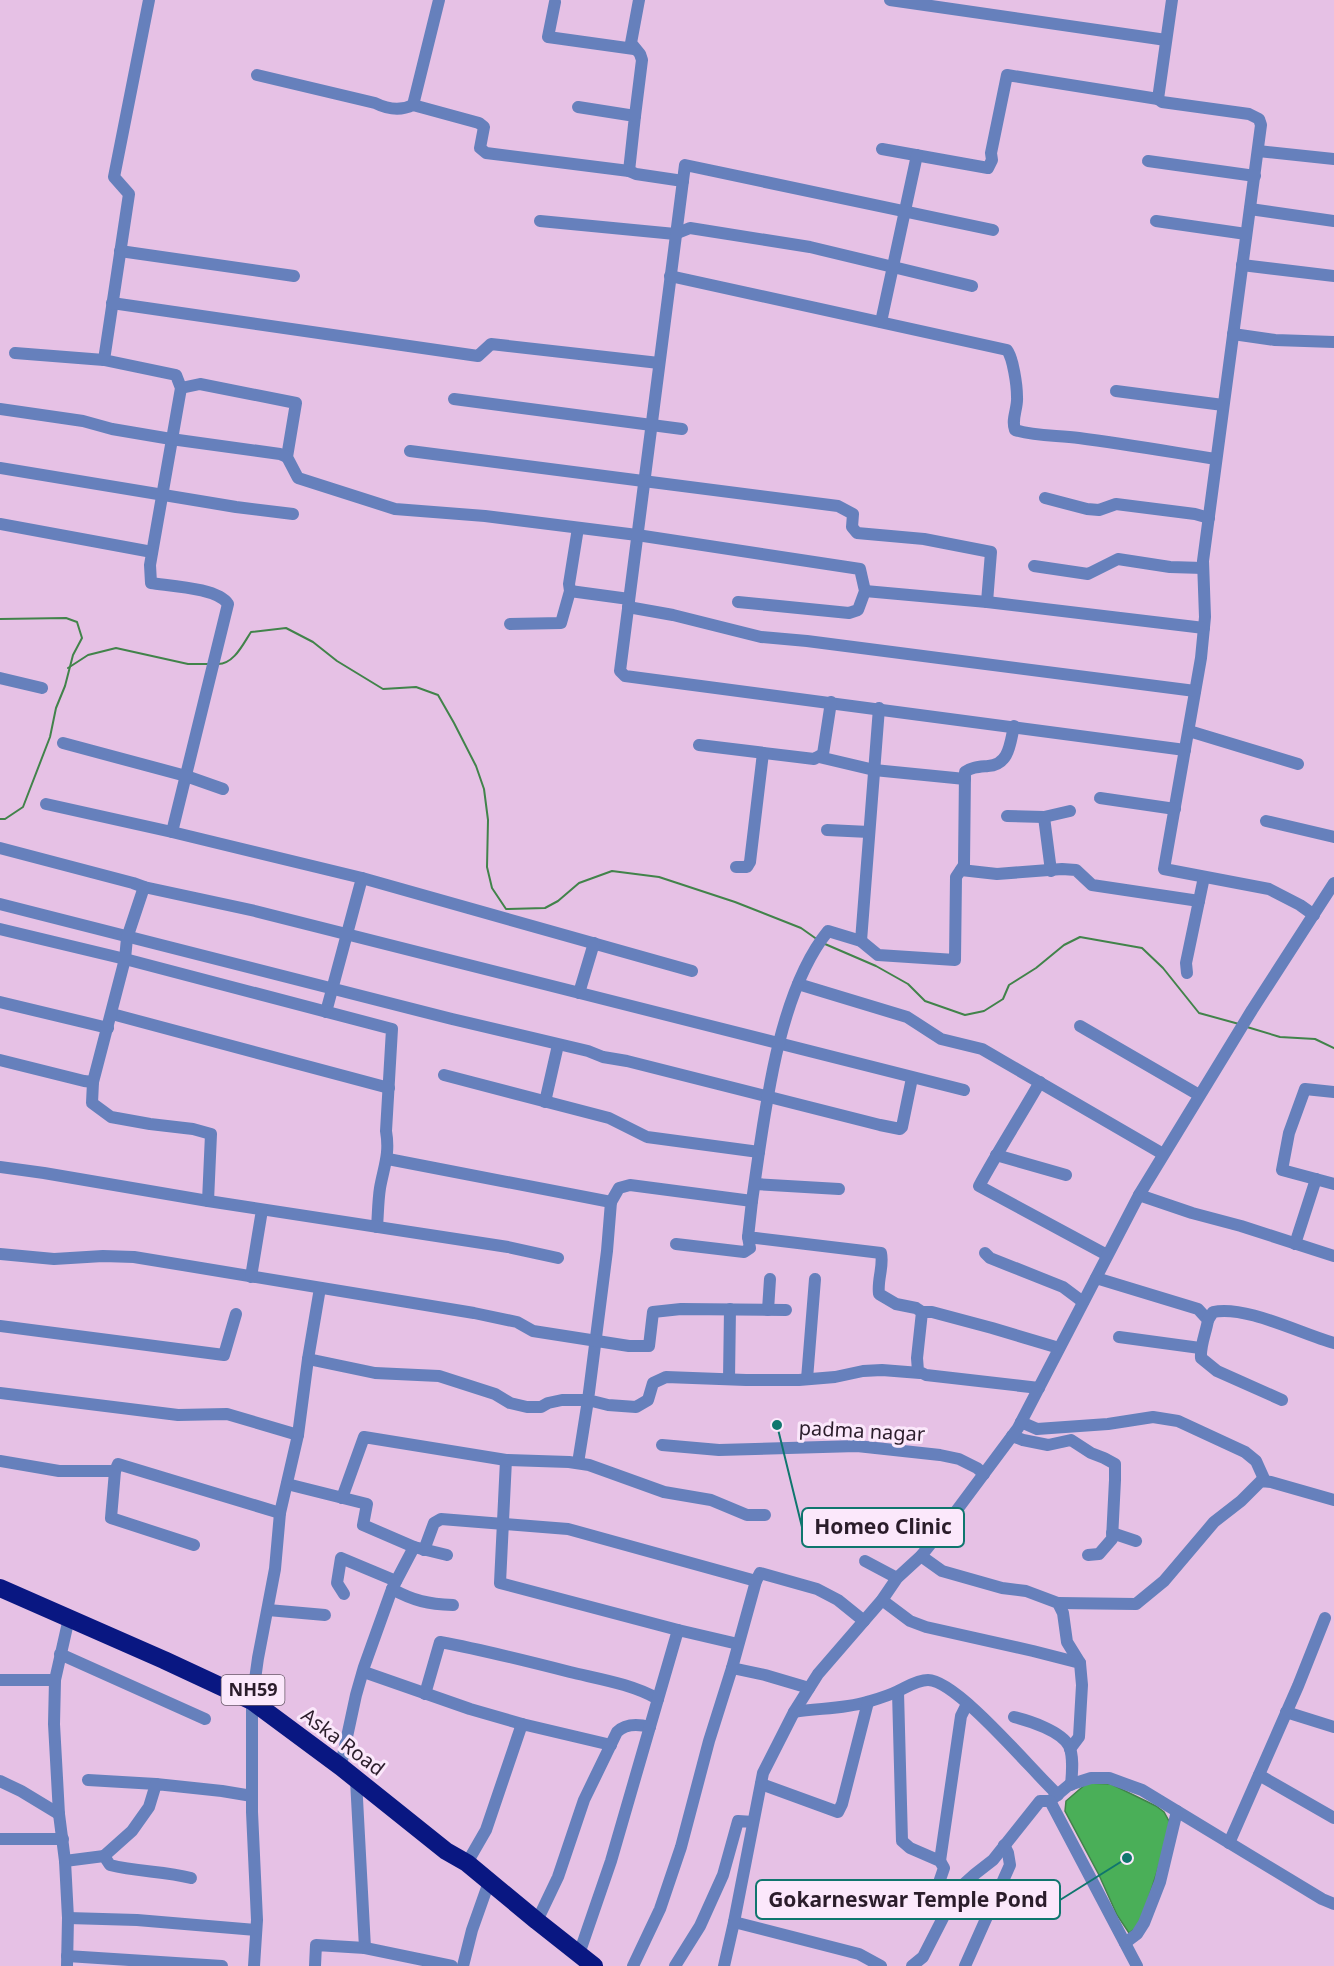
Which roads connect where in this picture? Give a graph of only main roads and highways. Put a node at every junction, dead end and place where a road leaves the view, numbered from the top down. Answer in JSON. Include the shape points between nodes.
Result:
{"nodes":[{"id":1,"x":0,"y":1580,"type":"edge"},
{"id":2,"x":0,"y":1588,"type":"edge"},
{"id":3,"x":252,"y":1696,"type":"junction"},
{"id":4,"x":467,"y":1863,"type":"junction"},
{"id":5,"x":594,"y":1966,"type":"edge"}],
"edges":[{"from":1,"to":3,"type":"highway","number":"NH59"},
{"from":2,"to":3,"type":"highway","name":"Aska Road","number":"NH59"},
{"from":3,"to":4,"type":"highway","name":"Aska Road","number":"NH59","via":[[446,1851]]},
{"from":3,"to":4,"type":"highway","number":"NH59","via":[[342,1760]]},
{"from":4,"to":5,"type":"highway","name":"Aska Road","number":"NH59"}]}
